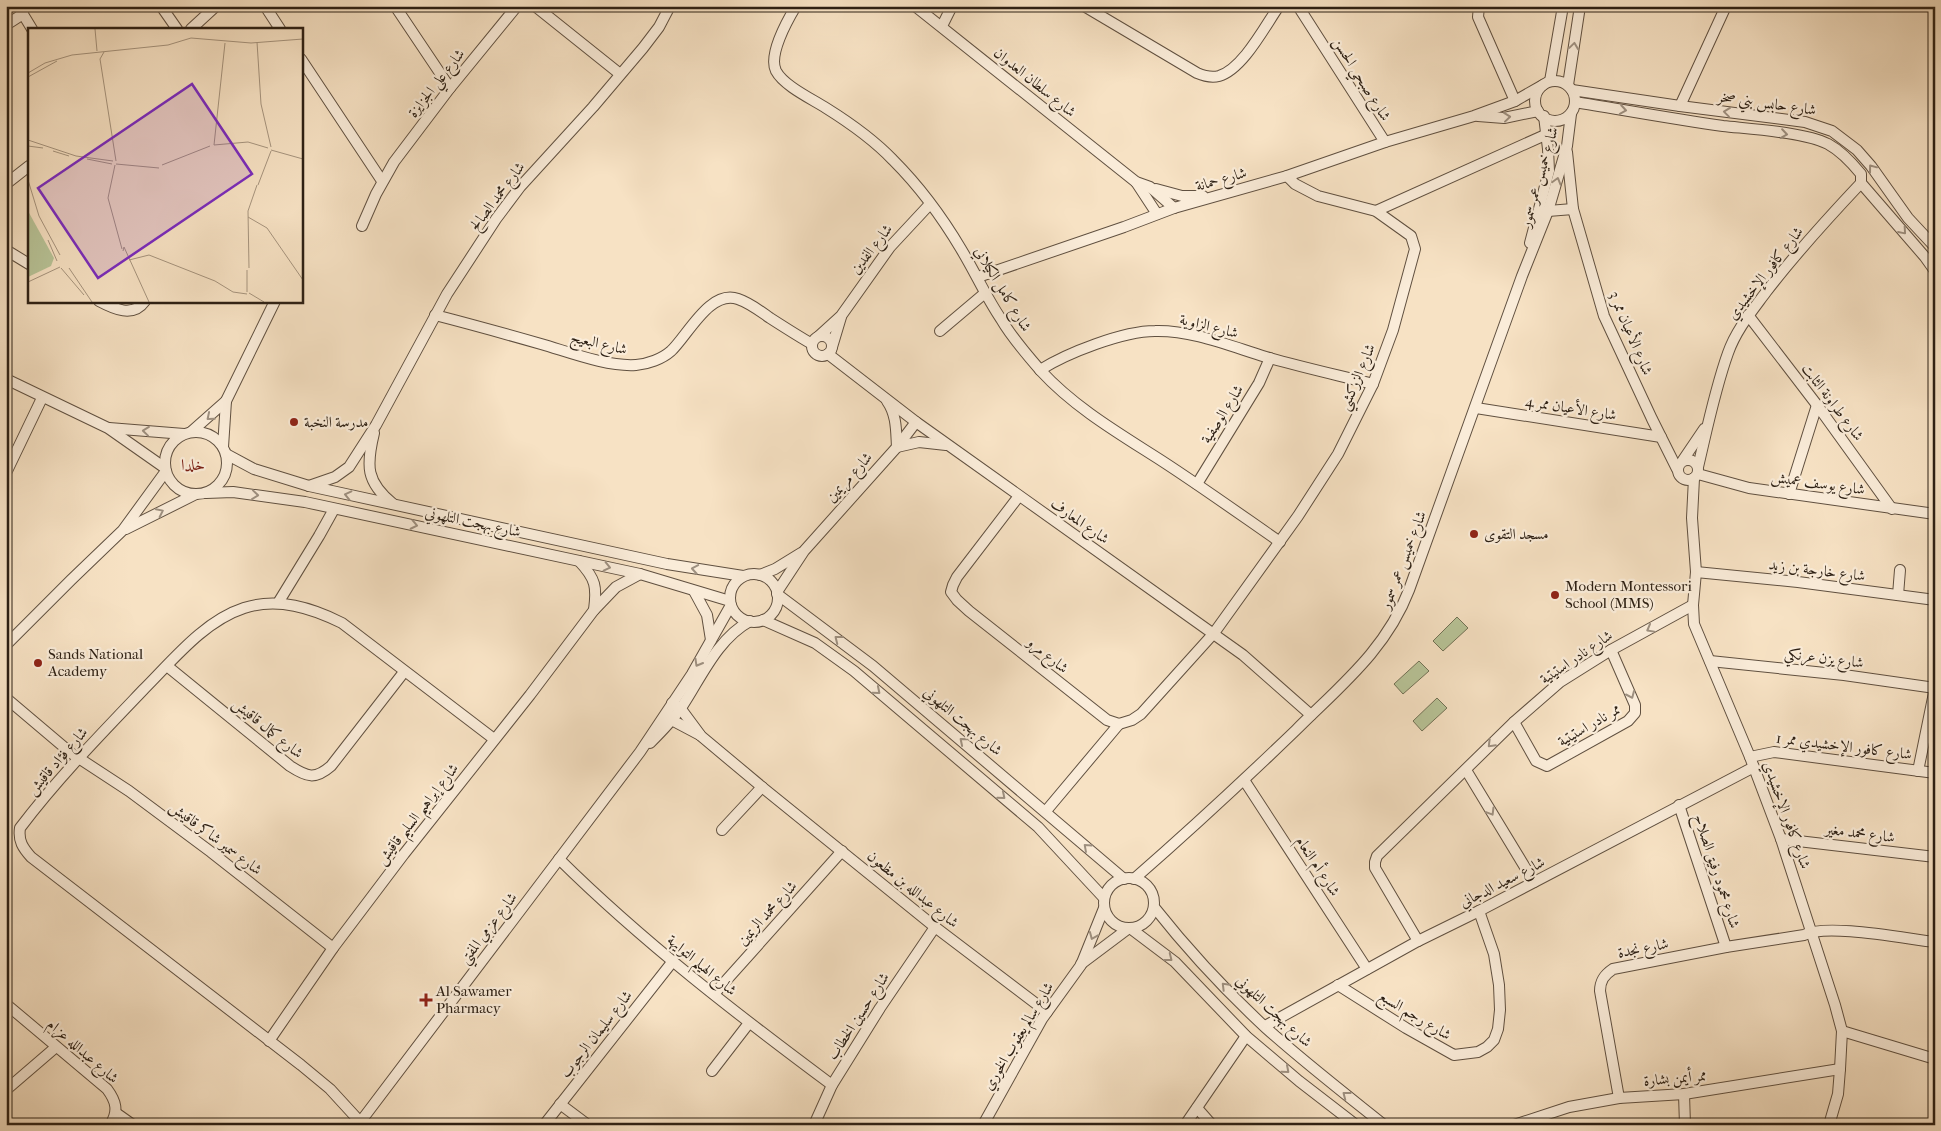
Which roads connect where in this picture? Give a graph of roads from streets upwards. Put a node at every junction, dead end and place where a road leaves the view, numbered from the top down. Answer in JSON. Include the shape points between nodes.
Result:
{"nodes":[{"id":1,"x":162,"y":6,"type":"edge"},
{"id":2,"x":216,"y":6,"type":"edge"},
{"id":3,"x":265,"y":6,"type":"edge"},
{"id":4,"x":395,"y":6,"type":"edge"},
{"id":5,"x":517,"y":6,"type":"edge"},
{"id":6,"x":535,"y":6,"type":"edge"},
{"id":7,"x":670,"y":6,"type":"edge"},
{"id":8,"x":796,"y":6,"type":"edge"},
{"id":9,"x":915,"y":6,"type":"edge"},
{"id":10,"x":952,"y":6,"type":"edge"},
{"id":11,"x":1084,"y":6,"type":"edge"},
{"id":12,"x":1279,"y":6,"type":"edge"},
{"id":13,"x":1298,"y":6,"type":"edge"},
{"id":14,"x":1479,"y":6,"type":"edge"},
{"id":15,"x":1563,"y":6,"type":"edge"},
{"id":16,"x":1580,"y":6,"type":"edge"},
{"id":17,"x":1726,"y":6,"type":"edge"},
{"id":18,"x":20,"y":10,"type":"edge"},
{"id":19,"x":6,"y":25,"type":"edge"},
{"id":20,"x":942,"y":26,"type":"junction"},
{"id":21,"x":31,"y":28,"type":"edge"},
{"id":22,"x":176,"y":28,"type":"edge"},
{"id":23,"x":193,"y":28,"type":"edge"},
{"id":24,"x":279,"y":28,"type":"edge"},
{"id":25,"x":302,"y":61,"type":"edge"},
{"id":26,"x":620,"y":74,"type":"junction"},
{"id":27,"x":1546,"y":83,"type":"junction"},
{"id":28,"x":450,"y":88,"type":"junction"},
{"id":29,"x":1570,"y":88,"type":"junction"},
{"id":30,"x":1515,"y":101,"type":"junction"},
{"id":31,"x":1575,"y":102,"type":"junction"},
{"id":32,"x":1680,"y":106,"type":"junction"},
{"id":33,"x":1541,"y":114,"type":"junction"},
{"id":34,"x":1571,"y":114,"type":"junction"},
{"id":35,"x":1474,"y":116,"type":"junction"},
{"id":36,"x":1545,"y":135,"type":"junction"},
{"id":37,"x":1385,"y":142,"type":"junction"},
{"id":38,"x":1566,"y":146,"type":"junction"},
{"id":39,"x":28,"y":167,"type":"edge"},
{"id":40,"x":1287,"y":176,"type":"junction"},
{"id":41,"x":382,"y":181,"type":"junction"},
{"id":42,"x":1136,"y":182,"type":"junction"},
{"id":43,"x":1861,"y":183,"type":"junction"},
{"id":44,"x":6,"y":184,"type":"edge"},
{"id":45,"x":1150,"y":187,"type":"junction"},
{"id":46,"x":1211,"y":196,"type":"junction"},
{"id":47,"x":930,"y":204,"type":"junction"},
{"id":48,"x":1174,"y":208,"type":"junction"},
{"id":49,"x":1573,"y":209,"type":"junction"},
{"id":50,"x":1376,"y":211,"type":"junction"},
{"id":51,"x":1548,"y":211,"type":"junction"},
{"id":52,"x":1157,"y":214,"type":"junction"},
{"id":53,"x":362,"y":226,"type":"dead end"},
{"id":54,"x":1935,"y":247,"type":"edge"},
{"id":55,"x":6,"y":250,"type":"edge"},
{"id":56,"x":1926,"y":257,"type":"junction"},
{"id":57,"x":28,"y":263,"type":"edge"},
{"id":58,"x":1935,"y":263,"type":"edge"},
{"id":59,"x":1935,"y":271,"type":"edge"},
{"id":60,"x":1522,"y":276,"type":"junction"},
{"id":61,"x":978,"y":277,"type":"junction"},
{"id":62,"x":985,"y":293,"type":"junction"},
{"id":63,"x":101,"y":302,"type":"edge"},
{"id":64,"x":144,"y":302,"type":"edge"},
{"id":65,"x":275,"y":302,"type":"edge"},
{"id":66,"x":435,"y":315,"type":"junction"},
{"id":67,"x":1748,"y":315,"type":"junction"},
{"id":68,"x":841,"y":316,"type":"junction"},
{"id":69,"x":940,"y":331,"type":"dead end"},
{"id":70,"x":816,"y":340,"type":"junction"},
{"id":71,"x":830,"y":350,"type":"junction"},
{"id":72,"x":1270,"y":358,"type":"junction"},
{"id":73,"x":1040,"y":370,"type":"junction"},
{"id":74,"x":6,"y":379,"type":"edge"},
{"id":75,"x":1373,"y":384,"type":"junction"},
{"id":76,"x":42,"y":398,"type":"junction"},
{"id":77,"x":886,"y":400,"type":"junction"},
{"id":78,"x":226,"y":401,"type":"junction"},
{"id":79,"x":1817,"y":405,"type":"junction"},
{"id":80,"x":1476,"y":408,"type":"junction"},
{"id":81,"x":916,"y":422,"type":"junction"},
{"id":82,"x":1708,"y":424,"type":"junction"},
{"id":83,"x":376,"y":425,"type":"junction"},
{"id":84,"x":108,"y":428,"type":"junction"},
{"id":85,"x":188,"y":433,"type":"junction"},
{"id":86,"x":1662,"y":437,"type":"junction"},
{"id":87,"x":897,"y":447,"type":"junction"},
{"id":88,"x":952,"y":447,"type":"junction"},
{"id":89,"x":224,"y":450,"type":"junction"},
{"id":90,"x":1681,"y":463,"type":"junction"},
{"id":91,"x":165,"y":469,"type":"junction"},
{"id":92,"x":6,"y":473,"type":"edge"},
{"id":93,"x":1694,"y":475,"type":"junction"},
{"id":94,"x":1197,"y":484,"type":"junction"},
{"id":95,"x":309,"y":486,"type":"junction"},
{"id":96,"x":201,"y":493,"type":"junction"},
{"id":97,"x":1789,"y":494,"type":"junction"},
{"id":98,"x":1018,"y":496,"type":"junction"},
{"id":99,"x":396,"y":506,"type":"junction"},
{"id":100,"x":1892,"y":508,"type":"junction"},
{"id":101,"x":334,"y":509,"type":"junction"},
{"id":102,"x":1935,"y":514,"type":"edge"},
{"id":103,"x":123,"y":530,"type":"junction"},
{"id":104,"x":1280,"y":542,"type":"junction"},
{"id":105,"x":804,"y":551,"type":"junction"},
{"id":106,"x":579,"y":561,"type":"junction"},
{"id":107,"x":1900,"y":570,"type":"dead end"},
{"id":108,"x":1696,"y":572,"type":"junction"},
{"id":109,"x":640,"y":574,"type":"junction"},
{"id":110,"x":760,"y":575,"type":"junction"},
{"id":111,"x":743,"y":576,"type":"junction"},
{"id":112,"x":694,"y":591,"type":"junction"},
{"id":113,"x":777,"y":593,"type":"junction"},
{"id":114,"x":1898,"y":595,"type":"junction"},
{"id":115,"x":1935,"y":600,"type":"edge"},
{"id":116,"x":278,"y":603,"type":"junction"},
{"id":117,"x":730,"y":603,"type":"junction"},
{"id":118,"x":1693,"y":605,"type":"junction"},
{"id":119,"x":594,"y":610,"type":"junction"},
{"id":120,"x":763,"y":620,"type":"junction"},
{"id":121,"x":750,"y":621,"type":"junction"},
{"id":122,"x":1214,"y":633,"type":"junction"},
{"id":123,"x":711,"y":640,"type":"junction"},
{"id":124,"x":6,"y":645,"type":"edge"},
{"id":125,"x":1611,"y":650,"type":"junction"},
{"id":126,"x":1710,"y":661,"type":"junction"},
{"id":127,"x":167,"y":666,"type":"junction"},
{"id":128,"x":404,"y":672,"type":"junction"},
{"id":129,"x":1935,"y":688,"type":"edge"},
{"id":130,"x":6,"y":698,"type":"edge"},
{"id":131,"x":676,"y":706,"type":"junction"},
{"id":132,"x":1311,"y":715,"type":"junction"},
{"id":133,"x":667,"y":718,"type":"junction"},
{"id":134,"x":1514,"y":722,"type":"junction"},
{"id":135,"x":1119,"y":724,"type":"junction"},
{"id":136,"x":701,"y":736,"type":"junction"},
{"id":137,"x":494,"y":739,"type":"junction"},
{"id":138,"x":1750,"y":757,"type":"junction"},
{"id":139,"x":77,"y":758,"type":"junction"},
{"id":140,"x":1754,"y":767,"type":"junction"},
{"id":141,"x":1466,"y":770,"type":"junction"},
{"id":142,"x":1918,"y":770,"type":"junction"},
{"id":143,"x":1935,"y":773,"type":"edge"},
{"id":144,"x":1244,"y":780,"type":"junction"},
{"id":145,"x":762,"y":787,"type":"junction"},
{"id":146,"x":1679,"y":805,"type":"junction"},
{"id":147,"x":1046,"y":811,"type":"junction"},
{"id":148,"x":722,"y":830,"type":"dead end"},
{"id":149,"x":1781,"y":839,"type":"junction"},
{"id":150,"x":842,"y":851,"type":"junction"},
{"id":151,"x":1935,"y":857,"type":"edge"},
{"id":152,"x":559,"y":859,"type":"junction"},
{"id":153,"x":1129,"y":879,"type":"junction"},
{"id":154,"x":1534,"y":882,"type":"junction"},
{"id":155,"x":1104,"y":903,"type":"junction"},
{"id":156,"x":1154,"y":907,"type":"junction"},
{"id":157,"x":1479,"y":911,"type":"junction"},
{"id":158,"x":935,"y":927,"type":"junction"},
{"id":159,"x":1130,"y":928,"type":"junction"},
{"id":160,"x":1811,"y":931,"type":"junction"},
{"id":161,"x":1418,"y":940,"type":"junction"},
{"id":162,"x":1935,"y":942,"type":"edge"},
{"id":163,"x":1726,"y":947,"type":"junction"},
{"id":164,"x":333,"y":948,"type":"junction"},
{"id":165,"x":673,"y":961,"type":"junction"},
{"id":166,"x":1081,"y":965,"type":"junction"},
{"id":167,"x":1367,"y":969,"type":"junction"},
{"id":168,"x":1338,"y":985,"type":"junction"},
{"id":169,"x":714,"y":994,"type":"junction"},
{"id":170,"x":6,"y":1004,"type":"edge"},
{"id":171,"x":1047,"y":1012,"type":"junction"},
{"id":172,"x":749,"y":1023,"type":"junction"},
{"id":173,"x":1265,"y":1026,"type":"junction"},
{"id":174,"x":1842,"y":1031,"type":"junction"},
{"id":175,"x":1246,"y":1036,"type":"junction"},
{"id":176,"x":270,"y":1041,"type":"junction"},
{"id":177,"x":56,"y":1047,"type":"junction"},
{"id":178,"x":1935,"y":1059,"type":"edge"},
{"id":179,"x":1840,"y":1069,"type":"junction"},
{"id":180,"x":712,"y":1072,"type":"dead end"},
{"id":181,"x":832,"y":1085,"type":"junction"},
{"id":182,"x":6,"y":1090,"type":"edge"},
{"id":183,"x":1684,"y":1094,"type":"junction"},
{"id":184,"x":1619,"y":1098,"type":"junction"},
{"id":185,"x":560,"y":1104,"type":"junction"},
{"id":186,"x":1197,"y":1108,"type":"junction"},
{"id":187,"x":116,"y":1113,"type":"junction"},
{"id":188,"x":361,"y":1124,"type":"edge"},
{"id":189,"x":110,"y":1125,"type":"edge"},
{"id":190,"x":132,"y":1125,"type":"edge"},
{"id":191,"x":544,"y":1125,"type":"edge"},
{"id":192,"x":588,"y":1125,"type":"edge"},
{"id":193,"x":814,"y":1125,"type":"edge"},
{"id":194,"x":983,"y":1125,"type":"edge"},
{"id":195,"x":1185,"y":1125,"type":"edge"},
{"id":196,"x":1212,"y":1125,"type":"edge"},
{"id":197,"x":1356,"y":1125,"type":"edge"},
{"id":198,"x":1384,"y":1125,"type":"edge"},
{"id":199,"x":1514,"y":1125,"type":"edge"},
{"id":200,"x":1685,"y":1125,"type":"edge"},
{"id":201,"x":1829,"y":1125,"type":"edge"}],
"edges":[{"from":1,"to":22,"type":"street"},
{"from":2,"to":23,"type":"street"},
{"from":3,"to":24,"type":"street"},
{"from":4,"to":28,"type":"street"},
{"from":5,"to":28,"type":"street","name":"شارع علي الجزايزة"},
{"from":6,"to":26,"type":"street"},
{"from":7,"to":26,"type":"street","name":"شارع محمد الصالح","via":[[652,38]]},
{"from":8,"to":47,"type":"street","name":"شارع كامل الكيلاني","via":[[777,46],[776,72],[863,133],[898,164]]},
{"from":9,"to":20,"type":"street","name":"شارع سلطان العدوان"},
{"from":10,"to":20,"type":"street"},
{"from":11,"to":12,"type":"street","via":[[1197,73],[1213,77],[1236,67]]},
{"from":13,"to":37,"type":"street","name":"شارع صبحي الحسن"},
{"from":14,"to":30,"type":"street","via":[[1478,17]]},
{"from":15,"to":27,"type":"street"},
{"from":29,"to":16,"type":"street","one_way":true},
{"from":17,"to":32,"type":"street"},
{"from":18,"to":19,"type":"street"},
{"from":18,"to":21,"type":"street"},
{"from":20,"to":42,"type":"street","name":"شارع سلطان العدوان"},
{"from":25,"to":41,"type":"street"},
{"from":26,"to":66,"type":"street","name":"شارع محمد الصالح","via":[[520,187],[491,226]]},
{"from":27,"to":29,"type":"street","via":[[1557,80]]},
{"from":27,"to":30,"type":"street","name":"شارع حمانة"},
{"from":27,"to":33,"type":"street","via":[[1538,89],[1535,100]]},
{"from":28,"to":41,"type":"street","name":"شارع علي الجزايزة"},
{"from":29,"to":31,"type":"street"},
{"from":29,"to":32,"type":"street","name":"شارع حابس بني صخر"},
{"from":30,"to":35,"type":"street","name":"شارع حمانة"},
{"from":31,"to":34,"type":"street"},
{"from":31,"to":43,"type":"street","name":"شارع حابس بني صخر","one_way":true,"via":[[1816,139],[1851,162],[1862,174]]},
{"from":54,"to":32,"type":"street","name":"شارع حابس بني صخر","one_way":true,"via":[[1908,218],[1857,150],[1832,131],[1805,122]]},
{"from":33,"to":34,"type":"street","via":[[1554,121]]},
{"from":35,"to":33,"type":"street","name":"شارع حمانة","one_way":true,"via":[[1504,118]]},
{"from":33,"to":36,"type":"street","name":"شارع خميس عمر سمور"},
{"from":34,"to":38,"type":"street","name":"شارع خميس عمر سمور"},
{"from":35,"to":37,"type":"street","name":"شارع حمانة"},
{"from":36,"to":50,"type":"street"},
{"from":36,"to":60,"type":"street","name":"شارع خميس عمر سمور","via":[[1549,171]]},
{"from":37,"to":40,"type":"street","name":"شارع حمانة"},
{"from":38,"to":49,"type":"street","name":"شارع الأعيان ممر 3"},
{"from":51,"to":38,"type":"street","name":"شارع خميس عمر سمور","one_way":true},
{"from":39,"to":44,"type":"street"},
{"from":40,"to":46,"type":"street","name":"شارع حمانة"},
{"from":40,"to":50,"type":"street","name":"شارع الزركشي","via":[[1318,196]]},
{"from":41,"to":53,"type":"street","name":"شارع علي الجزايزة"},
{"from":42,"to":45,"type":"street","name":"شارع سلطان العدوان"},
{"from":42,"to":52,"type":"street","name":"شارع سلطان العدوان"},
{"from":43,"to":56,"type":"street","name":"شارع حابس بني صخر","one_way":true},
{"from":43,"to":67,"type":"street","name":"شارع كافور الإخشيدي","via":[[1791,259]]},
{"from":45,"to":46,"type":"street","via":[[1182,196]]},
{"from":45,"to":48,"type":"street","name":"شارع سلطان العدوان"},
{"from":46,"to":48,"type":"street","name":"شارع حمانة"},
{"from":47,"to":61,"type":"street","name":"شارع كامل الكيلاني"},
{"from":47,"to":68,"type":"street","name":"شارع الفدين","via":[[890,247]]},
{"from":48,"to":52,"type":"street","name":"شارع حمانة"},
{"from":49,"to":51,"type":"street"},
{"from":49,"to":86,"type":"street","name":"شارع الأعيان ممر 3","via":[[1604,316]]},
{"from":50,"to":75,"type":"street","name":"شارع الزركشي","via":[[1408,233],[1415,249],[1393,330]]},
{"from":51,"to":60,"type":"street","name":"شارع خميس عمر سمور"},
{"from":52,"to":61,"type":"street","name":"شارع حمانة"},
{"from":55,"to":57,"type":"street"},
{"from":56,"to":58,"type":"street","name":"شارع حابس بني صخر"},
{"from":56,"to":59,"type":"street","name":"شارع حابس بني صخر"},
{"from":60,"to":80,"type":"street","name":"شارع خميس عمر سمور"},
{"from":61,"to":62,"type":"street","name":"شارع كامل الكيلاني"},
{"from":62,"to":69,"type":"street"},
{"from":62,"to":73,"type":"street","name":"شارع كامل الكيلاني","via":[[1013,338]]},
{"from":63,"to":64,"type":"street","via":[[116,310],[129,311]]},
{"from":65,"to":78,"type":"street"},
{"from":66,"to":70,"type":"street","name":"شارع البعيج","via":[[624,366],[651,362],[669,352],[707,308],[726,297],[752,305],[795,335]]},
{"from":66,"to":83,"type":"street","name":"شارع محمد الصالح"},
{"from":67,"to":79,"type":"street","name":"شارع طراونة الثابت"},
{"from":67,"to":82,"type":"street","name":"شارع كافور الإخشيدي","via":[[1728,352]]},
{"from":68,"to":70,"type":"street","name":"شارع الفدين"},
{"from":68,"to":71,"type":"street","name":"شارع الفدين"},
{"from":70,"to":71,"type":"street","via":[[828,338]]},
{"from":70,"to":71,"type":"street","via":[[813,351],[818,355]]},
{"from":71,"to":77,"type":"street","name":"شارع المعارف"},
{"from":72,"to":73,"type":"street","name":"شارع الزاوية","via":[[1193,336],[1154,331],[1076,351]]},
{"from":72,"to":75,"type":"street","name":"شارع الزاوية"},
{"from":72,"to":94,"type":"street","name":"شارع الوصفية","via":[[1254,391]]},
{"from":73,"to":94,"type":"street","name":"شارع كامل الكيلاني","via":[[1096,418]]},
{"from":74,"to":76,"type":"street"},
{"from":75,"to":104,"type":"street","name":"شارع الزركشي","via":[[1338,454]]},
{"from":76,"to":84,"type":"street"},
{"from":76,"to":92,"type":"street"},
{"from":77,"to":81,"type":"street","name":"شارع المعارف"},
{"from":77,"to":87,"type":"street","via":[[895,420]]},
{"from":78,"to":85,"type":"street","one_way":true},
{"from":78,"to":89,"type":"street"},
{"from":79,"to":97,"type":"street"},
{"from":79,"to":100,"type":"street","name":"شارع طراونة الثابت"},
{"from":80,"to":86,"type":"street","name":"شارع الأعيان ممر 4"},
{"from":80,"to":132,"type":"street","name":"شارع خميس عمر سمور","via":[[1402,610],[1378,647]]},
{"from":81,"to":87,"type":"street","name":"شارع مريمين"},
{"from":81,"to":88,"type":"street","name":"شارع المعارف"},
{"from":82,"to":90,"type":"street","name":"شارع كافور الإخشيدي"},
{"from":82,"to":93,"type":"street","name":"شارع كافور الإخشيدي"},
{"from":83,"to":95,"type":"street","name":"شارع محمد الصالح","via":[[343,473]]},
{"from":83,"to":99,"type":"street","name":"شارع محمد الصالح","via":[[371,450],[372,481],[376,489]]},
{"from":85,"to":84,"type":"street","one_way":true},
{"from":84,"to":91,"type":"street"},
{"from":85,"to":89,"type":"street","via":[[209,435]]},
{"from":85,"to":91,"type":"street","via":[[168,448]]},
{"from":86,"to":90,"type":"street","name":"شارع الأعيان ممر 3"},
{"from":87,"to":88,"type":"street","via":[[919,442]]},
{"from":87,"to":105,"type":"street","name":"شارع مريمين"},
{"from":88,"to":98,"type":"street","name":"شارع المعارف"},
{"from":89,"to":95,"type":"street","name":"شارع بهجت التلهوني","via":[[254,469]]},
{"from":89,"to":96,"type":"street","via":[[226,473],[221,481]]},
{"from":90,"to":93,"type":"street","name":"شارع يوسف عميش","via":[[1692,460]]},
{"from":90,"to":93,"type":"street","name":"شارع الأعيان ممر 3","via":[[1680,476]]},
{"from":91,"to":96,"type":"street","via":[[177,488]]},
{"from":91,"to":103,"type":"street"},
{"from":93,"to":97,"type":"street","name":"شارع يوسف عميش"},
{"from":93,"to":108,"type":"street","name":"شارع كافور الإخشيدي","via":[[1692,518]]},
{"from":94,"to":104,"type":"street","name":"شارع كامل الكيلاني"},
{"from":99,"to":95,"type":"street","name":"شارع بهجت التلهوني","one_way":true},
{"from":96,"to":101,"type":"street","name":"شارع بهجت التلهوني","one_way":true,"via":[[233,492]]},
{"from":103,"to":96,"type":"street","one_way":true},
{"from":97,"to":100,"type":"street","name":"شارع يوسف عميش"},
{"from":98,"to":122,"type":"street","name":"شارع المعارف"},
{"from":98,"to":135,"type":"street","name":"شارع مرو","via":[[957,577],[951,592],[969,611],[1096,712]]},
{"from":111,"to":99,"type":"street","name":"شارع بهجت التلهوني","one_way":true,"via":[[667,564]]},
{"from":100,"to":102,"type":"street","name":"شارع يوسف عميش"},
{"from":101,"to":106,"type":"street","name":"شارع بهجت التلهوني","one_way":true},
{"from":101,"to":116,"type":"street"},
{"from":103,"to":124,"type":"street"},
{"from":104,"to":122,"type":"street","name":"شارع الزركشي"},
{"from":105,"to":110,"type":"street","name":"شارع مريمين"},
{"from":105,"to":113,"type":"street","name":"شارع مريمين"},
{"from":106,"to":109,"type":"street","name":"شارع بهجت التلهوني","one_way":true},
{"from":106,"to":119,"type":"street","via":[[595,584]]},
{"from":107,"to":114,"type":"street"},
{"from":108,"to":114,"type":"street","name":"شارع خارجة بن زيد"},
{"from":108,"to":118,"type":"street","name":"شارع كافور الإخشيدي"},
{"from":109,"to":112,"type":"street","name":"شارع بهجت التلهوني"},
{"from":109,"to":119,"type":"street","name":"شارع إبراهيم السليم قاقيش","via":[[616,587]]},
{"from":110,"to":111,"type":"street"},
{"from":110,"to":113,"type":"street","via":[[770,581]]},
{"from":111,"to":117,"type":"street","via":[[732,586]]},
{"from":112,"to":117,"type":"street","name":"شارع بهجت التلهوني"},
{"from":112,"to":123,"type":"street","via":[[707,615]]},
{"from":113,"to":120,"type":"street","via":[[774,609]]},
{"from":147,"to":113,"type":"street","name":"شارع بهجت التلهوني","one_way":true,"via":[[873,666]]},
{"from":114,"to":115,"type":"street","name":"شارع خارجة بن زيد"},
{"from":116,"to":127,"type":"street","name":"شارع فؤاد قاقيش","via":[[232,612],[204,631]]},
{"from":116,"to":128,"type":"street","name":"شارع فؤاد قاقيش","via":[[313,610],[342,623]]},
{"from":117,"to":121,"type":"street","via":[[738,616]]},
{"from":117,"to":123,"type":"street","name":"شارع عزمي المفتي"},
{"from":118,"to":125,"type":"street","name":"شارع نادر استيتية","one_way":true},
{"from":118,"to":126,"type":"street","name":"شارع كافور الإخشيدي","via":[[1694,624]]},
{"from":119,"to":137,"type":"street","name":"شارع إبراهيم السليم قاقيش"},
{"from":120,"to":121,"type":"street"},
{"from":120,"to":155,"type":"street","one_way":true,"via":[[815,642],[854,671],[1038,828]]},
{"from":121,"to":131,"type":"street","name":"شارع عزمي المفتي","via":[[736,630],[721,647]]},
{"from":122,"to":132,"type":"street","name":"شارع المعارف"},
{"from":122,"to":135,"type":"street","via":[[1141,714]]},
{"from":123,"to":131,"type":"street","name":"شارع عزمي المفتي","one_way":true},
{"from":125,"to":134,"type":"street","name":"شارع نادر استيتية","via":[[1560,682]]},
{"from":125,"to":134,"type":"street","name":"ممر نادر استيتية","one_way":true,"via":[[1635,705],[1635,713],[1628,721],[1547,766],[1536,760]]},
{"from":126,"to":129,"type":"street","name":"شارع يزن عرنكي"},
{"from":126,"to":138,"type":"street","name":"شارع كافور الإخشيدي"},
{"from":127,"to":128,"type":"street","name":"شارع كمال قاقيش","via":[[290,766],[312,776],[331,766]]},
{"from":127,"to":139,"type":"street","name":"شارع فؤاد قاقيش"},
{"from":128,"to":137,"type":"street","name":"شارع فؤاد قاقيش"},
{"from":129,"to":142,"type":"street"},
{"from":130,"to":139,"type":"street","name":"شارع سمير شاكر قاقيش"},
{"from":131,"to":133,"type":"street","name":"شارع عزمي المفتي"},
{"from":131,"to":136,"type":"street","name":"شارع عبدالله بن مظعون"},
{"from":132,"to":144,"type":"street","name":"شارع خميس عمر سمور"},
{"from":133,"to":136,"type":"street","name":"شارع عبدالله بن مظعون"},
{"from":133,"to":152,"type":"street","name":"شارع عزمي المفتي"},
{"from":134,"to":141,"type":"street","name":"شارع نادر استيتية","one_way":true},
{"from":135,"to":147,"type":"street"},
{"from":136,"to":145,"type":"street","name":"شارع عبدالله بن مظعون"},
{"from":137,"to":164,"type":"street","name":"شارع إبراهيم السليم قاقيش"},
{"from":138,"to":140,"type":"street","name":"شارع كافور الإخشيدي"},
{"from":138,"to":142,"type":"street","name":"شارع كافور الإخشيدي ممر 1","via":[[1774,752]]},
{"from":139,"to":164,"type":"street","name":"شارع سمير شاكر قاقيش","via":[[152,808]]},
{"from":139,"to":176,"type":"street","name":"شارع فؤاد قاقيش","via":[[20,828],[19,840],[25,851]]},
{"from":140,"to":146,"type":"street","name":"شارع سعيد الدجاني"},
{"from":140,"to":149,"type":"street","name":"شارع كافور الإخشيدي"},
{"from":141,"to":154,"type":"street","one_way":true},
{"from":141,"to":161,"type":"street","name":"شارع نادر استيتية","via":[[1377,856],[1375,862]]},
{"from":142,"to":143,"type":"street","name":"شارع كافور الإخشيدي ممر 1"},
{"from":144,"to":153,"type":"street","name":"شارع خميس عمر سمور"},
{"from":144,"to":167,"type":"street","name":"شارع أم النعام"},
{"from":145,"to":148,"type":"street"},
{"from":145,"to":150,"type":"street","name":"شارع عبدالله بن مظعون"},
{"from":146,"to":154,"type":"street","name":"شارع سعيد الدجاني"},
{"from":146,"to":163,"type":"street","name":"شارع محمود رفيق الصلاح"},
{"from":153,"to":147,"type":"street","name":"شارع بهجت التلهوني","one_way":true},
{"from":149,"to":151,"type":"street","name":"شارع محمد مغير"},
{"from":149,"to":160,"type":"street","name":"شارع كافور الإخشيدي"},
{"from":150,"to":158,"type":"street","name":"شارع عبدالله بن مظعون"},
{"from":150,"to":169,"type":"street","name":"شارع محمد الريمين"},
{"from":152,"to":165,"type":"street","name":"شارع الهيلم التوايهة"},
{"from":152,"to":188,"type":"street","name":"شارع عزمي المفتي"},
{"from":153,"to":155,"type":"street","via":[[1111,886]]},
{"from":153,"to":156,"type":"street","via":[[1150,889]]},
{"from":154,"to":157,"type":"street","name":"شارع سعيد الدجاني"},
{"from":155,"to":159,"type":"street","via":[[1107,914],[1116,924]]},
{"from":155,"to":166,"type":"street","name":"شارع سالم يعقوب الخوري","one_way":true},
{"from":156,"to":159,"type":"street","via":[[1146,922]]},
{"from":173,"to":156,"type":"street","name":"شارع بهجت التلهوني","one_way":true,"via":[[1190,950]]},
{"from":157,"to":161,"type":"street","name":"شارع سعيد الدجاني"},
{"from":157,"to":168,"type":"street","name":"شارع رجم السبع","via":[[1494,954],[1500,985],[1498,1029],[1488,1047],[1478,1052],[1454,1055]]},
{"from":158,"to":171,"type":"street","name":"شارع عبدالله بن مظعون"},
{"from":158,"to":181,"type":"street","name":"شارع حسين الخطاب"},
{"from":159,"to":166,"type":"street","name":"شارع سالم يعقوب الخوري"},
{"from":159,"to":175,"type":"street","one_way":true,"via":[[1175,962]]},
{"from":160,"to":162,"type":"street","name":"شارع نجدة","via":[[1844,931]]},
{"from":160,"to":163,"type":"street","name":"شارع نجدة","via":[[1804,935]]},
{"from":160,"to":174,"type":"street","name":"شارع كافور الإخشيدي"},
{"from":161,"to":167,"type":"street","name":"شارع سعيد الدجاني"},
{"from":163,"to":184,"type":"street","name":"شارع نجدة","via":[[1613,969],[1603,977],[1600,991]]},
{"from":164,"to":176,"type":"street","name":"شارع إبراهيم السليم قاقيش"},
{"from":165,"to":169,"type":"street","name":"شارع الهيلم التوايهة"},
{"from":165,"to":185,"type":"street","name":"شارع سليمان الرجوب"},
{"from":166,"to":171,"type":"street","name":"شارع سالم يعقوب الخوري"},
{"from":167,"to":168,"type":"street","name":"شارع سعيد الدجاني"},
{"from":168,"to":173,"type":"street","name":"شارع سعيد الدجاني"},
{"from":169,"to":172,"type":"street","name":"شارع الهيلم التوايهة"},
{"from":170,"to":177,"type":"street","name":"شارع عبدالله عزام"},
{"from":171,"to":194,"type":"street","name":"شارع سالم يعقوب الخوري"},
{"from":172,"to":180,"type":"street"},
{"from":172,"to":181,"type":"street","name":"شارع الهيلم التوايهة"},
{"from":198,"to":173,"type":"street","name":"شارع بهجت التلهوني","one_way":true},
{"from":174,"to":178,"type":"street"},
{"from":174,"to":179,"type":"street","name":"شارع كافور الإخشيدي"},
{"from":175,"to":186,"type":"street"},
{"from":175,"to":197,"type":"street","one_way":true},
{"from":176,"to":188,"type":"street","name":"شارع فؤاد قاقيش","via":[[330,1089]]},
{"from":177,"to":182,"type":"street"},
{"from":177,"to":187,"type":"street","name":"شارع عبدالله عزام","via":[[107,1089],[114,1098]]},
{"from":179,"to":183,"type":"street","name":"ممر أيمن بشارة"},
{"from":179,"to":201,"type":"street","name":"شارع كافور الإخشيدي","via":[[1838,1094]]},
{"from":181,"to":193,"type":"street","name":"شارع حسين الخطاب"},
{"from":183,"to":184,"type":"street","name":"ممر أيمن بشارة"},
{"from":183,"to":200,"type":"street"},
{"from":184,"to":199,"type":"street","name":"ممر أيمن بشارة","via":[[1569,1107]]},
{"from":185,"to":191,"type":"street","name":"شارع سليمان الرجوب"},
{"from":185,"to":192,"type":"street"},
{"from":186,"to":195,"type":"street"},
{"from":186,"to":196,"type":"street"},
{"from":187,"to":189,"type":"street"},
{"from":187,"to":190,"type":"street"}]}
